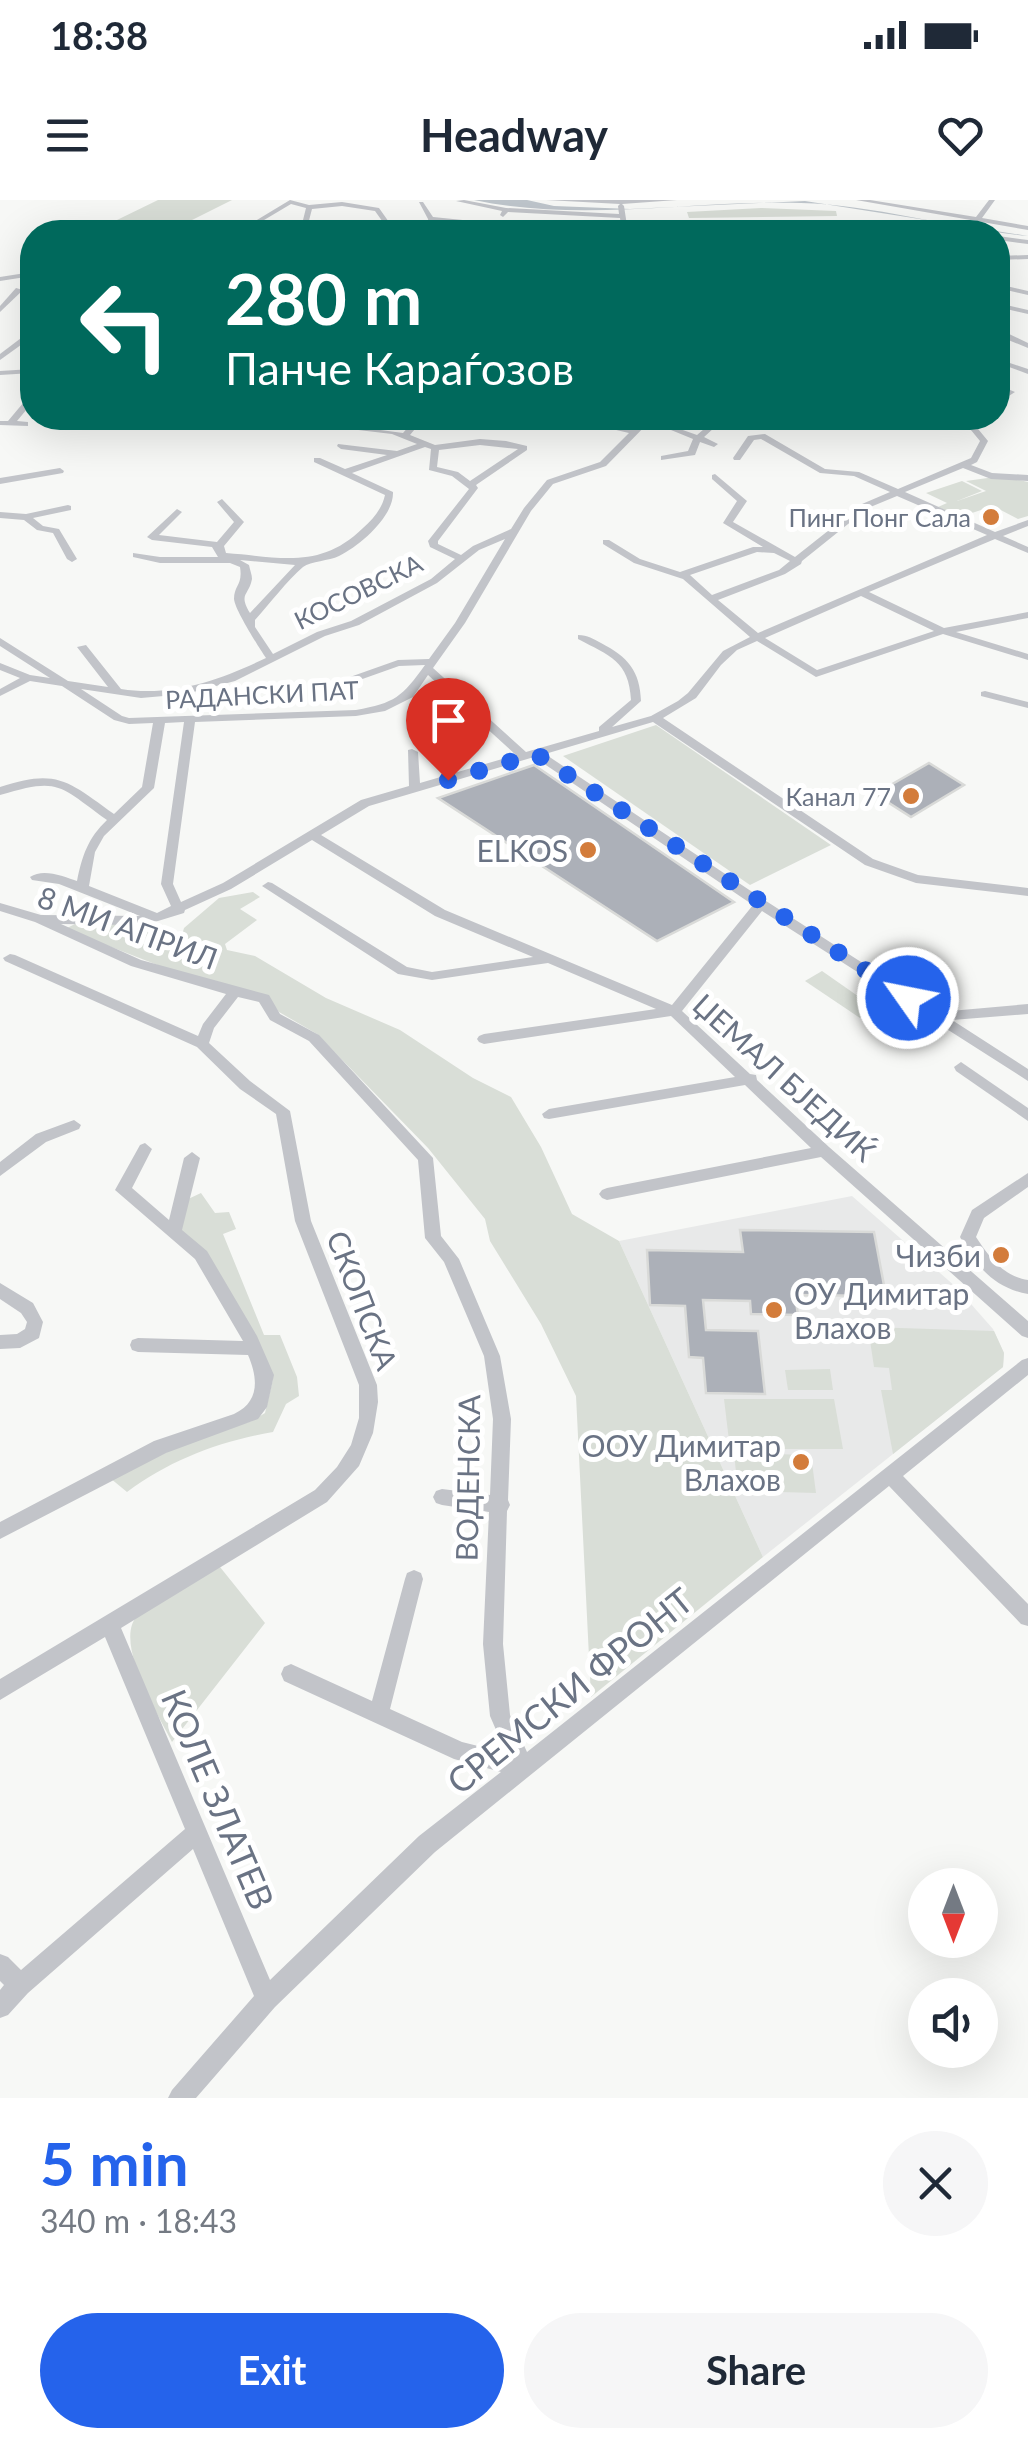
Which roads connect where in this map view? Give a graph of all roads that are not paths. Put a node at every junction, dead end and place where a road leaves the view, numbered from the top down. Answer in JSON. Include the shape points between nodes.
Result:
{"nodes":[{"id":1,"x":549,"y":200,"type":"edge"},
{"id":2,"x":674,"y":200,"type":"edge"},
{"id":3,"x":860,"y":200,"type":"edge"},
{"id":4,"x":992,"y":200,"type":"edge"},
{"id":5,"x":459,"y":201,"type":"edge"},
{"id":6,"x":290,"y":202,"type":"edge"},
{"id":7,"x":421,"y":203,"type":"dead end"},
{"id":8,"x":309,"y":207,"type":"junction"},
{"id":9,"x":351,"y":208,"type":"junction"},
{"id":10,"x":622,"y":209,"type":"junction"},
{"id":11,"x":506,"y":210,"type":"junction"},
{"id":12,"x":260,"y":220,"type":"edge"},
{"id":13,"x":306,"y":220,"type":"edge"},
{"id":14,"x":353,"y":220,"type":"edge"},
{"id":15,"x":384,"y":220,"type":"edge"},
{"id":16,"x":432,"y":220,"type":"edge"},
{"id":17,"x":497,"y":220,"type":"edge"},
{"id":18,"x":624,"y":220,"type":"edge"},
{"id":19,"x":976,"y":220,"type":"joint"},
{"id":20,"x":20,"y":290,"type":"dead end"},
{"id":21,"x":0,"y":310,"type":"edge"},
{"id":22,"x":20,"y":412,"type":"edge"},
{"id":23,"x":0,"y":423,"type":"edge"},
{"id":24,"x":11,"y":423,"type":"junction"},
{"id":25,"x":20,"y":424,"type":"edge"},
{"id":26,"x":373,"y":430,"type":"edge"},
{"id":27,"x":410,"y":430,"type":"edge"},
{"id":28,"x":626,"y":430,"type":"edge"},
{"id":29,"x":678,"y":430,"type":"edge"},
{"id":30,"x":708,"y":430,"type":"edge"},
{"id":31,"x":974,"y":430,"type":"edge"},
{"id":32,"x":455,"y":431,"type":"dead end"},
{"id":33,"x":634,"y":432,"type":"joint"},
{"id":34,"x":406,"y":434,"type":"junction"},
{"id":35,"x":698,"y":439,"type":"junction"},
{"id":36,"x":454,"y":443,"type":"junction"},
{"id":37,"x":714,"y":444,"type":"dead end"},
{"id":38,"x":423,"y":445,"type":"junction"},
{"id":39,"x":341,"y":446,"type":"dead end"},
{"id":40,"x":435,"y":448,"type":"junction"},
{"id":41,"x":399,"y":454,"type":"junction"},
{"id":42,"x":664,"y":458,"type":"dead end"},
{"id":43,"x":737,"y":458,"type":"dead end"},
{"id":44,"x":316,"y":460,"type":"dead end"},
{"id":45,"x":964,"y":465,"type":"junction"},
{"id":46,"x":348,"y":470,"type":"junction"},
{"id":47,"x":60,"y":472,"type":"dead end"},
{"id":48,"x":714,"y":477,"type":"dead end"},
{"id":49,"x":1028,"y":478,"type":"edge"},
{"id":50,"x":0,"y":480,"type":"edge"},
{"id":51,"x":471,"y":484,"type":"junction"},
{"id":52,"x":895,"y":492,"type":"junction"},
{"id":53,"x":222,"y":502,"type":"dead end"},
{"id":54,"x":68,"y":508,"type":"dead end"},
{"id":55,"x":177,"y":512,"type":"dead end"},
{"id":56,"x":0,"y":515,"type":"edge"},
{"id":57,"x":26,"y":517,"type":"junction"},
{"id":58,"x":1028,"y":523,"type":"edge"},
{"id":59,"x":517,"y":530,"type":"junction"},
{"id":60,"x":994,"y":535,"type":"junction"},
{"id":61,"x":606,"y":542,"type":"dead end"},
{"id":62,"x":1028,"y":550,"type":"edge"},
{"id":63,"x":777,"y":551,"type":"junction"},
{"id":64,"x":224,"y":554,"type":"junction"},
{"id":65,"x":136,"y":555,"type":"dead end"},
{"id":66,"x":460,"y":558,"type":"junction"},
{"id":67,"x":72,"y":559,"type":"dead end"},
{"id":68,"x":798,"y":562,"type":"junction"},
{"id":69,"x":300,"y":565,"type":"junction"},
{"id":70,"x":683,"y":576,"type":"junction"},
{"id":71,"x":861,"y":592,"type":"junction"},
{"id":72,"x":710,"y":599,"type":"junction"},
{"id":73,"x":1028,"y":615,"type":"edge"},
{"id":74,"x":250,"y":619,"type":"junction"},
{"id":75,"x":943,"y":631,"type":"junction"},
{"id":76,"x":582,"y":637,"type":"dead end"},
{"id":77,"x":758,"y":637,"type":"junction"},
{"id":78,"x":0,"y":641,"type":"edge"},
{"id":79,"x":82,"y":647,"type":"dead end"},
{"id":80,"x":22,"y":653,"type":"junction"},
{"id":81,"x":1028,"y":657,"type":"edge"},
{"id":82,"x":272,"y":658,"type":"junction"},
{"id":83,"x":431,"y":666,"type":"junction"},
{"id":84,"x":6,"y":668,"type":"edge"},
{"id":85,"x":28,"y":678,"type":"junction"},
{"id":86,"x":354,"y":678,"type":"dead end"},
{"id":87,"x":71,"y":686,"type":"junction"},
{"id":88,"x":118,"y":692,"type":"junction"},
{"id":89,"x":0,"y":693,"type":"edge"},
{"id":90,"x":985,"y":694,"type":"dead end"},
{"id":91,"x":1028,"y":704,"type":"edge"},
{"id":92,"x":655,"y":718,"type":"junction"},
{"id":93,"x":190,"y":721,"type":"junction"},
{"id":94,"x":159,"y":723,"type":"junction"},
{"id":95,"x":592,"y":738,"type":"junction"},
{"id":96,"x":412,"y":752,"type":"dead end"},
{"id":97,"x":531,"y":755,"type":"junction"},
{"id":98,"x":415,"y":788,"type":"junction"},
{"id":99,"x":0,"y":792,"type":"edge"},
{"id":100,"x":115,"y":820,"type":"junction"},
{"id":101,"x":311,"y":834,"type":"junction"},
{"id":102,"x":36,"y":877,"type":"dead end"},
{"id":103,"x":268,"y":886,"type":"dead end"},
{"id":104,"x":82,"y":889,"type":"junction"},
{"id":105,"x":1028,"y":892,"type":"edge"},
{"id":106,"x":761,"y":904,"type":"junction"},
{"id":107,"x":0,"y":907,"type":"edge"},
{"id":108,"x":179,"y":910,"type":"junction"},
{"id":109,"x":158,"y":917,"type":"junction"},
{"id":110,"x":40,"y":919,"type":"junction"},
{"id":111,"x":10,"y":958,"type":"dead end"},
{"id":112,"x":549,"y":959,"type":"junction"},
{"id":113,"x":236,"y":992,"type":"junction"},
{"id":114,"x":1028,"y":1009,"type":"edge"},
{"id":115,"x":674,"y":1011,"type":"junction"},
{"id":116,"x":938,"y":1017,"type":"junction"},
{"id":117,"x":484,"y":1039,"type":"dead end"},
{"id":118,"x":202,"y":1044,"type":"junction"},
{"id":119,"x":962,"y":1067,"type":"dead end"},
{"id":120,"x":1028,"y":1076,"type":"edge"},
{"id":121,"x":751,"y":1079,"type":"junction"},
{"id":122,"x":549,"y":1114,"type":"dead end"},
{"id":123,"x":1028,"y":1116,"type":"edge"},
{"id":124,"x":74,"y":1125,"type":"dead end"},
{"id":125,"x":145,"y":1148,"type":"dead end"},
{"id":126,"x":824,"y":1150,"type":"junction"},
{"id":127,"x":192,"y":1158,"type":"dead end"},
{"id":128,"x":0,"y":1170,"type":"edge"},
{"id":129,"x":1028,"y":1179,"type":"edge"},
{"id":130,"x":607,"y":1194,"type":"dead end"},
{"id":131,"x":174,"y":1232,"type":"junction"},
{"id":132,"x":1028,"y":1286,"type":"edge"},
{"id":133,"x":0,"y":1290,"type":"edge"},
{"id":134,"x":1028,"y":1332,"type":"edge"},
{"id":135,"x":0,"y":1342,"type":"edge"},
{"id":136,"x":138,"y":1345,"type":"dead end"},
{"id":137,"x":254,"y":1348,"type":"junction"},
{"id":138,"x":1028,"y":1365,"type":"edge"},
{"id":139,"x":890,"y":1475,"type":"junction"},
{"id":140,"x":442,"y":1497,"type":"dead end"},
{"id":141,"x":501,"y":1504,"type":"junction"},
{"id":142,"x":0,"y":1531,"type":"edge"},
{"id":143,"x":414,"y":1579,"type":"dead end"},
{"id":144,"x":1028,"y":1617,"type":"edge"},
{"id":145,"x":110,"y":1624,"type":"junction"},
{"id":146,"x":291,"y":1674,"type":"dead end"},
{"id":147,"x":0,"y":1690,"type":"edge"},
{"id":148,"x":378,"y":1714,"type":"junction"},
{"id":149,"x":524,"y":1767,"type":"junction"},
{"id":150,"x":195,"y":1834,"type":"junction"},
{"id":151,"x":0,"y":1965,"type":"edge"},
{"id":152,"x":20,"y":1985,"type":"junction"},
{"id":153,"x":267,"y":1999,"type":"junction"},
{"id":154,"x":0,"y":2006,"type":"edge"},
{"id":155,"x":180,"y":2098,"type":"edge"}],
"edges":[{"from":1,"to":10,"type":"street"},
{"from":2,"to":10,"type":"street"},
{"from":3,"to":19,"type":"street"},
{"from":4,"to":19,"type":"street"},
{"from":5,"to":11,"type":"street"},
{"from":6,"to":8,"type":"street"},
{"from":6,"to":12,"type":"street"},
{"from":7,"to":16,"type":"street"},
{"from":8,"to":9,"type":"street"},
{"from":8,"to":13,"type":"street"},
{"from":9,"to":14,"type":"street"},
{"from":9,"to":15,"type":"street","via":[[377,209]]},
{"from":10,"to":11,"type":"street"},
{"from":10,"to":18,"type":"street"},
{"from":11,"to":17,"type":"street"},
{"from":20,"to":21,"type":"street"},
{"from":22,"to":24,"type":"street"},
{"from":23,"to":24,"type":"street"},
{"from":24,"to":25,"type":"street"},
{"from":26,"to":34,"type":"street"},
{"from":27,"to":34,"type":"street"},
{"from":28,"to":33,"type":"street"},
{"from":29,"to":35,"type":"street"},
{"from":30,"to":35,"type":"street"},
{"from":31,"to":45,"type":"street","via":[[984,442]]},
{"from":32,"to":36,"type":"street"},
{"from":33,"to":59,"type":"street","name":"РАДАНСКИ ПАТ","via":[[603,464],[550,482]]},
{"from":34,"to":38,"type":"street"},
{"from":35,"to":37,"type":"street"},
{"from":35,"to":42,"type":"street","via":[[692,453]]},
{"from":36,"to":40,"type":"street"},
{"from":36,"to":51,"type":"street","via":[[524,448]]},
{"from":38,"to":40,"type":"street"},
{"from":38,"to":41,"type":"street"},
{"from":39,"to":41,"type":"street"},
{"from":40,"to":51,"type":"street","via":[[432,468]]},
{"from":41,"to":46,"type":"street"},
{"from":43,"to":52,"type":"street","via":[[751,438],[762,436],[823,471],[856,474]]},
{"from":44,"to":46,"type":"street","name":"КОСОВСКА"},
{"from":45,"to":49,"type":"street","via":[[991,476]]},
{"from":45,"to":52,"type":"street"},
{"from":46,"to":69,"type":"street","name":"КОСОВСКА","via":[[390,494],[386,510],[344,551]]},
{"from":47,"to":50,"type":"street"},
{"from":48,"to":63,"type":"street","via":[[742,501],[728,523]]},
{"from":51,"to":66,"type":"street","name":"КОСОВСКА","via":[[472,492],[432,546]]},
{"from":52,"to":60,"type":"street"},
{"from":52,"to":68,"type":"street","via":[[865,506]]},
{"from":53,"to":64,"type":"street","via":[[239,522]]},
{"from":54,"to":57,"type":"street"},
{"from":55,"to":64,"type":"street","via":[[152,537]]},
{"from":56,"to":57,"type":"street"},
{"from":57,"to":67,"type":"street","via":[[56,531]]},
{"from":58,"to":60,"type":"street"},
{"from":59,"to":66,"type":"street","name":"КОСОВСКА"},
{"from":59,"to":83,"type":"street","name":"РАДАНСКИ ПАТ"},
{"from":60,"to":62,"type":"street"},
{"from":60,"to":71,"type":"street"},
{"from":61,"to":70,"type":"street"},
{"from":63,"to":68,"type":"street"},
{"from":63,"to":70,"type":"street","via":[[756,549]]},
{"from":64,"to":65,"type":"street","via":[[160,560]]},
{"from":64,"to":69,"type":"street","name":"КОСОВСКА"},
{"from":64,"to":74,"type":"street","via":[[244,565],[247,580],[237,595]]},
{"from":66,"to":82,"type":"street","name":"КОСОВСКА","via":[[434,580],[355,623]]},
{"from":68,"to":72,"type":"street","via":[[761,583]]},
{"from":69,"to":74,"type":"street","name":"КОСОВСКА"},
{"from":70,"to":72,"type":"street"},
{"from":71,"to":75,"type":"street"},
{"from":71,"to":77,"type":"street"},
{"from":72,"to":77,"type":"street"},
{"from":73,"to":75,"type":"street"},
{"from":74,"to":82,"type":"street","name":"КОСОВСКА"},
{"from":75,"to":77,"type":"street","via":[[816,674]]},
{"from":75,"to":81,"type":"street"},
{"from":76,"to":95,"type":"street","via":[[620,658],[637,679],[636,701]]},
{"from":77,"to":92,"type":"street","via":[[718,660],[696,691]]},
{"from":78,"to":80,"type":"street","name":"РАДАНСКИ ПАТ"},
{"from":79,"to":88,"type":"street"},
{"from":80,"to":84,"type":"street"},
{"from":80,"to":87,"type":"street","name":"РАДАНСКИ ПАТ"},
{"from":82,"to":88,"type":"street","name":"КОСОВСКА","via":[[232,679],[186,691]]},
{"from":83,"to":86,"type":"street","via":[[398,663]]},
{"from":83,"to":93,"type":"street","name":"РАДАНСКИ ПАТ","via":[[398,704],[370,711]]},
{"from":83,"to":97,"type":"street"},
{"from":84,"to":85,"type":"street"},
{"from":85,"to":87,"type":"street","name":"КОСОВСКА"},
{"from":85,"to":89,"type":"street"},
{"from":87,"to":88,"type":"street","name":"КОСОВСКА"},
{"from":87,"to":94,"type":"street","name":"РАДАНСКИ ПАТ","via":[[118,718]]},
{"from":90,"to":91,"type":"street"},
{"from":92,"to":95,"type":"street"},
{"from":92,"to":105,"type":"street","via":[[870,862],[916,879]]},
{"from":93,"to":94,"type":"street","name":"РАДАНСКИ ПАТ"},
{"from":93,"to":108,"type":"street","via":[[166,884]]},
{"from":94,"to":100,"type":"street","via":[[148,788]]},
{"from":95,"to":97,"type":"street"},
{"from":96,"to":98,"type":"street"},
{"from":97,"to":98,"type":"street"},
{"from":97,"to":106,"type":"street"},
{"from":98,"to":101,"type":"street","via":[[366,803]]},
{"from":99,"to":100,"type":"street","via":[[44,777]]},
{"from":100,"to":104,"type":"street","via":[[89,852]]},
{"from":101,"to":108,"type":"street"},
{"from":101,"to":112,"type":"street","name":"ЏЕМАЛ БЈЕДИЌ","via":[[440,913]]},
{"from":102,"to":104,"type":"street","via":[[54,876]]},
{"from":103,"to":112,"type":"street","via":[[402,970],[432,976]]},
{"from":104,"to":109,"type":"street"},
{"from":106,"to":115,"type":"street"},
{"from":106,"to":116,"type":"street"},
{"from":107,"to":110,"type":"street","name":"8 МИ АПРИЛ"},
{"from":108,"to":109,"type":"street"},
{"from":109,"to":110,"type":"street"},
{"from":110,"to":113,"type":"street","name":"8 МИ АПРИЛ","via":[[136,963]]},
{"from":111,"to":118,"type":"street","name":"СКОПСКА"},
{"from":112,"to":115,"type":"street","name":"ЏЕМАЛ БЈЕДИЌ"},
{"from":113,"to":118,"type":"street","name":"8 МИ АПРИЛ"},
{"from":113,"to":141,"type":"street","name":"ВОДЕНСКА","via":[[264,998],[275,1016],[314,1038],[425,1158],[433,1238],[451,1259],[492,1356],[502,1418]]},
{"from":114,"to":116,"type":"street"},
{"from":115,"to":117,"type":"street"},
{"from":115,"to":121,"type":"street","name":"ЏЕМАЛ БЈЕДИЌ"},
{"from":116,"to":120,"type":"street"},
{"from":118,"to":145,"type":"street","name":"СКОПСКА","via":[[283,1111],[304,1220],[368,1385],[367,1429],[358,1456],[321,1496]]},
{"from":119,"to":123,"type":"street"},
{"from":121,"to":122,"type":"street"},
{"from":121,"to":126,"type":"street","name":"ЏЕМАЛ БЈЕДИЌ"},
{"from":124,"to":128,"type":"street","via":[[42,1138]]},
{"from":125,"to":131,"type":"street","via":[[123,1190]]},
{"from":126,"to":130,"type":"street"},
{"from":126,"to":134,"type":"street","name":"ЏЕМАЛ БЈЕДИЌ"},
{"from":127,"to":131,"type":"street"},
{"from":129,"to":132,"type":"street","via":[[978,1214],[968,1238],[997,1274]]},
{"from":131,"to":137,"type":"street","via":[[201,1255]]},
{"from":133,"to":135,"type":"street","via":[[36,1322],[34,1333],[20,1341]]},
{"from":136,"to":137,"type":"street"},
{"from":137,"to":142,"type":"street","via":[[265,1375],[252,1414],[160,1447]]},
{"from":138,"to":139,"type":"street","name":"СРЕМСКИ ФРОНТ"},
{"from":139,"to":144,"type":"street"},
{"from":139,"to":149,"type":"street","name":"СРЕМСКИ ФРОНТ"},
{"from":140,"to":141,"type":"street"},
{"from":141,"to":149,"type":"street","name":"ВОДЕНСКА","via":[[494,1570],[498,1698]]},
{"from":143,"to":148,"type":"street"},
{"from":145,"to":147,"type":"street","name":"СКОПСКА"},
{"from":145,"to":150,"type":"street","name":"КОЛЕ ЗЛАТЕВ"},
{"from":146,"to":148,"type":"street"},
{"from":148,"to":149,"type":"street","via":[[461,1752]]},
{"from":149,"to":153,"type":"street","name":"СРЕМСКИ ФРОНТ","via":[[427,1844]]},
{"from":150,"to":152,"type":"street"},
{"from":150,"to":153,"type":"street","name":"КОЛЕ ЗЛАТЕВ"},
{"from":151,"to":152,"type":"street"},
{"from":152,"to":154,"type":"street"},
{"from":153,"to":155,"type":"street","name":"СРЕМСКИ ФРОНТ"}]}
